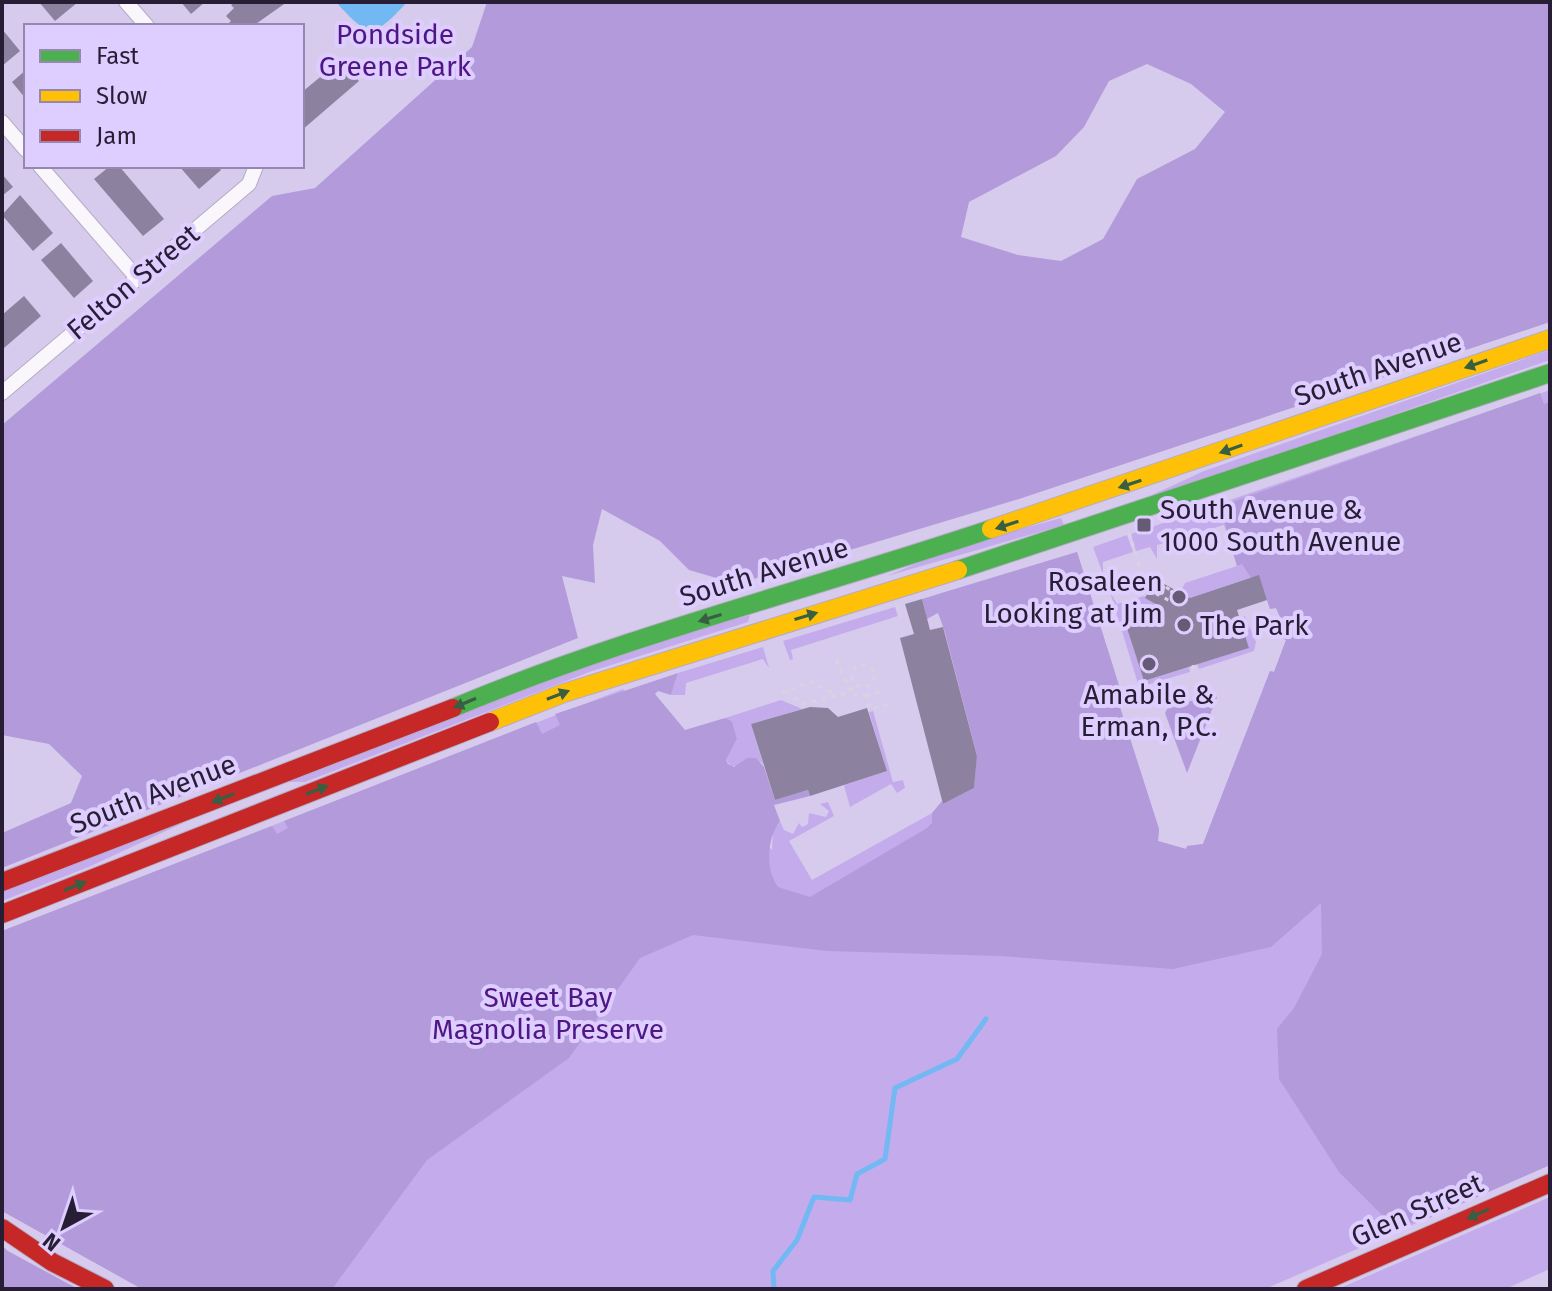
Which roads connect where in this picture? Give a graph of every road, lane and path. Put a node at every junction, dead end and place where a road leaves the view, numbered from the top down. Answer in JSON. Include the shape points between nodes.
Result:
{"nodes":[{"id":1,"x":126,"y":2,"type":"edge"},
{"id":2,"x":145,"y":24,"type":"edge"},
{"id":3,"x":2,"y":122,"type":"edge"},
{"id":4,"x":24,"y":148,"type":"edge"},
{"id":5,"x":42,"y":168,"type":"edge"},
{"id":6,"x":255,"y":168,"type":"edge"},
{"id":7,"x":137,"y":278,"type":"junction"},
{"id":8,"x":1550,"y":339,"type":"edge"},
{"id":9,"x":1550,"y":373,"type":"edge"},
{"id":10,"x":2,"y":393,"type":"edge"},
{"id":11,"x":1129,"y":533,"type":"dead end"},
{"id":12,"x":1142,"y":574,"type":"dead end"},
{"id":13,"x":1164,"y":580,"type":"dead end"},
{"id":14,"x":1147,"y":589,"type":"dead end"},
{"id":15,"x":1156,"y":594,"type":"junction"},
{"id":16,"x":1174,"y":603,"type":"dead end"},
{"id":17,"x":897,"y":605,"type":"dead end"},
{"id":18,"x":900,"y":616,"type":"dead end"},
{"id":19,"x":836,"y":660,"type":"dead end"},
{"id":20,"x":856,"y":684,"type":"junction"},
{"id":21,"x":886,"y":690,"type":"dead end"},
{"id":22,"x":849,"y":692,"type":"junction"},
{"id":23,"x":837,"y":695,"type":"junction"},
{"id":24,"x":866,"y":696,"type":"junction"},
{"id":25,"x":890,"y":704,"type":"dead end"},
{"id":26,"x":2,"y":882,"type":"edge"},
{"id":27,"x":2,"y":914,"type":"edge"},
{"id":28,"x":1550,"y":1183,"type":"edge"},
{"id":29,"x":2,"y":1228,"type":"edge"},
{"id":30,"x":105,"y":1289,"type":"edge"},
{"id":31,"x":1306,"y":1289,"type":"edge"}],
"edges":[{"from":1,"to":2,"type":"street"},
{"from":3,"to":4,"type":"street"},
{"from":5,"to":7,"type":"street"},
{"from":6,"to":7,"type":"street","name":"Felton Street","via":[[249,184]]},
{"from":7,"to":10,"type":"street","name":"Felton Street"},
{"from":8,"to":26,"type":"street","name":"South Avenue","one_way":true,"via":[[872,569],[553,666]]},
{"from":27,"to":9,"type":"street","name":"South Avenue","one_way":true,"via":[[564,693],[1090,529]]},
{"from":11,"to":12,"type":"path"},
{"from":13,"to":15,"type":"path","via":[[1162,584],[1174,593],[1161,586]]},
{"from":14,"to":15,"type":"path"},
{"from":15,"to":16,"type":"path"},
{"from":17,"to":18,"type":"path"},
{"from":19,"to":22,"type":"path"},
{"from":20,"to":20,"type":"path","via":[[854,670],[869,667],[871,683]]},
{"from":20,"to":22,"type":"path"},
{"from":21,"to":24,"type":"path"},
{"from":22,"to":23,"type":"path"},
{"from":22,"to":24,"type":"path"},
{"from":23,"to":23,"type":"path","via":[[803,704],[784,692],[810,682]]},
{"from":24,"to":25,"type":"path","via":[[870,709]]},
{"from":28,"to":31,"type":"street","name":"Glen Street","one_way":true},
{"from":29,"to":30,"type":"street"}]}
